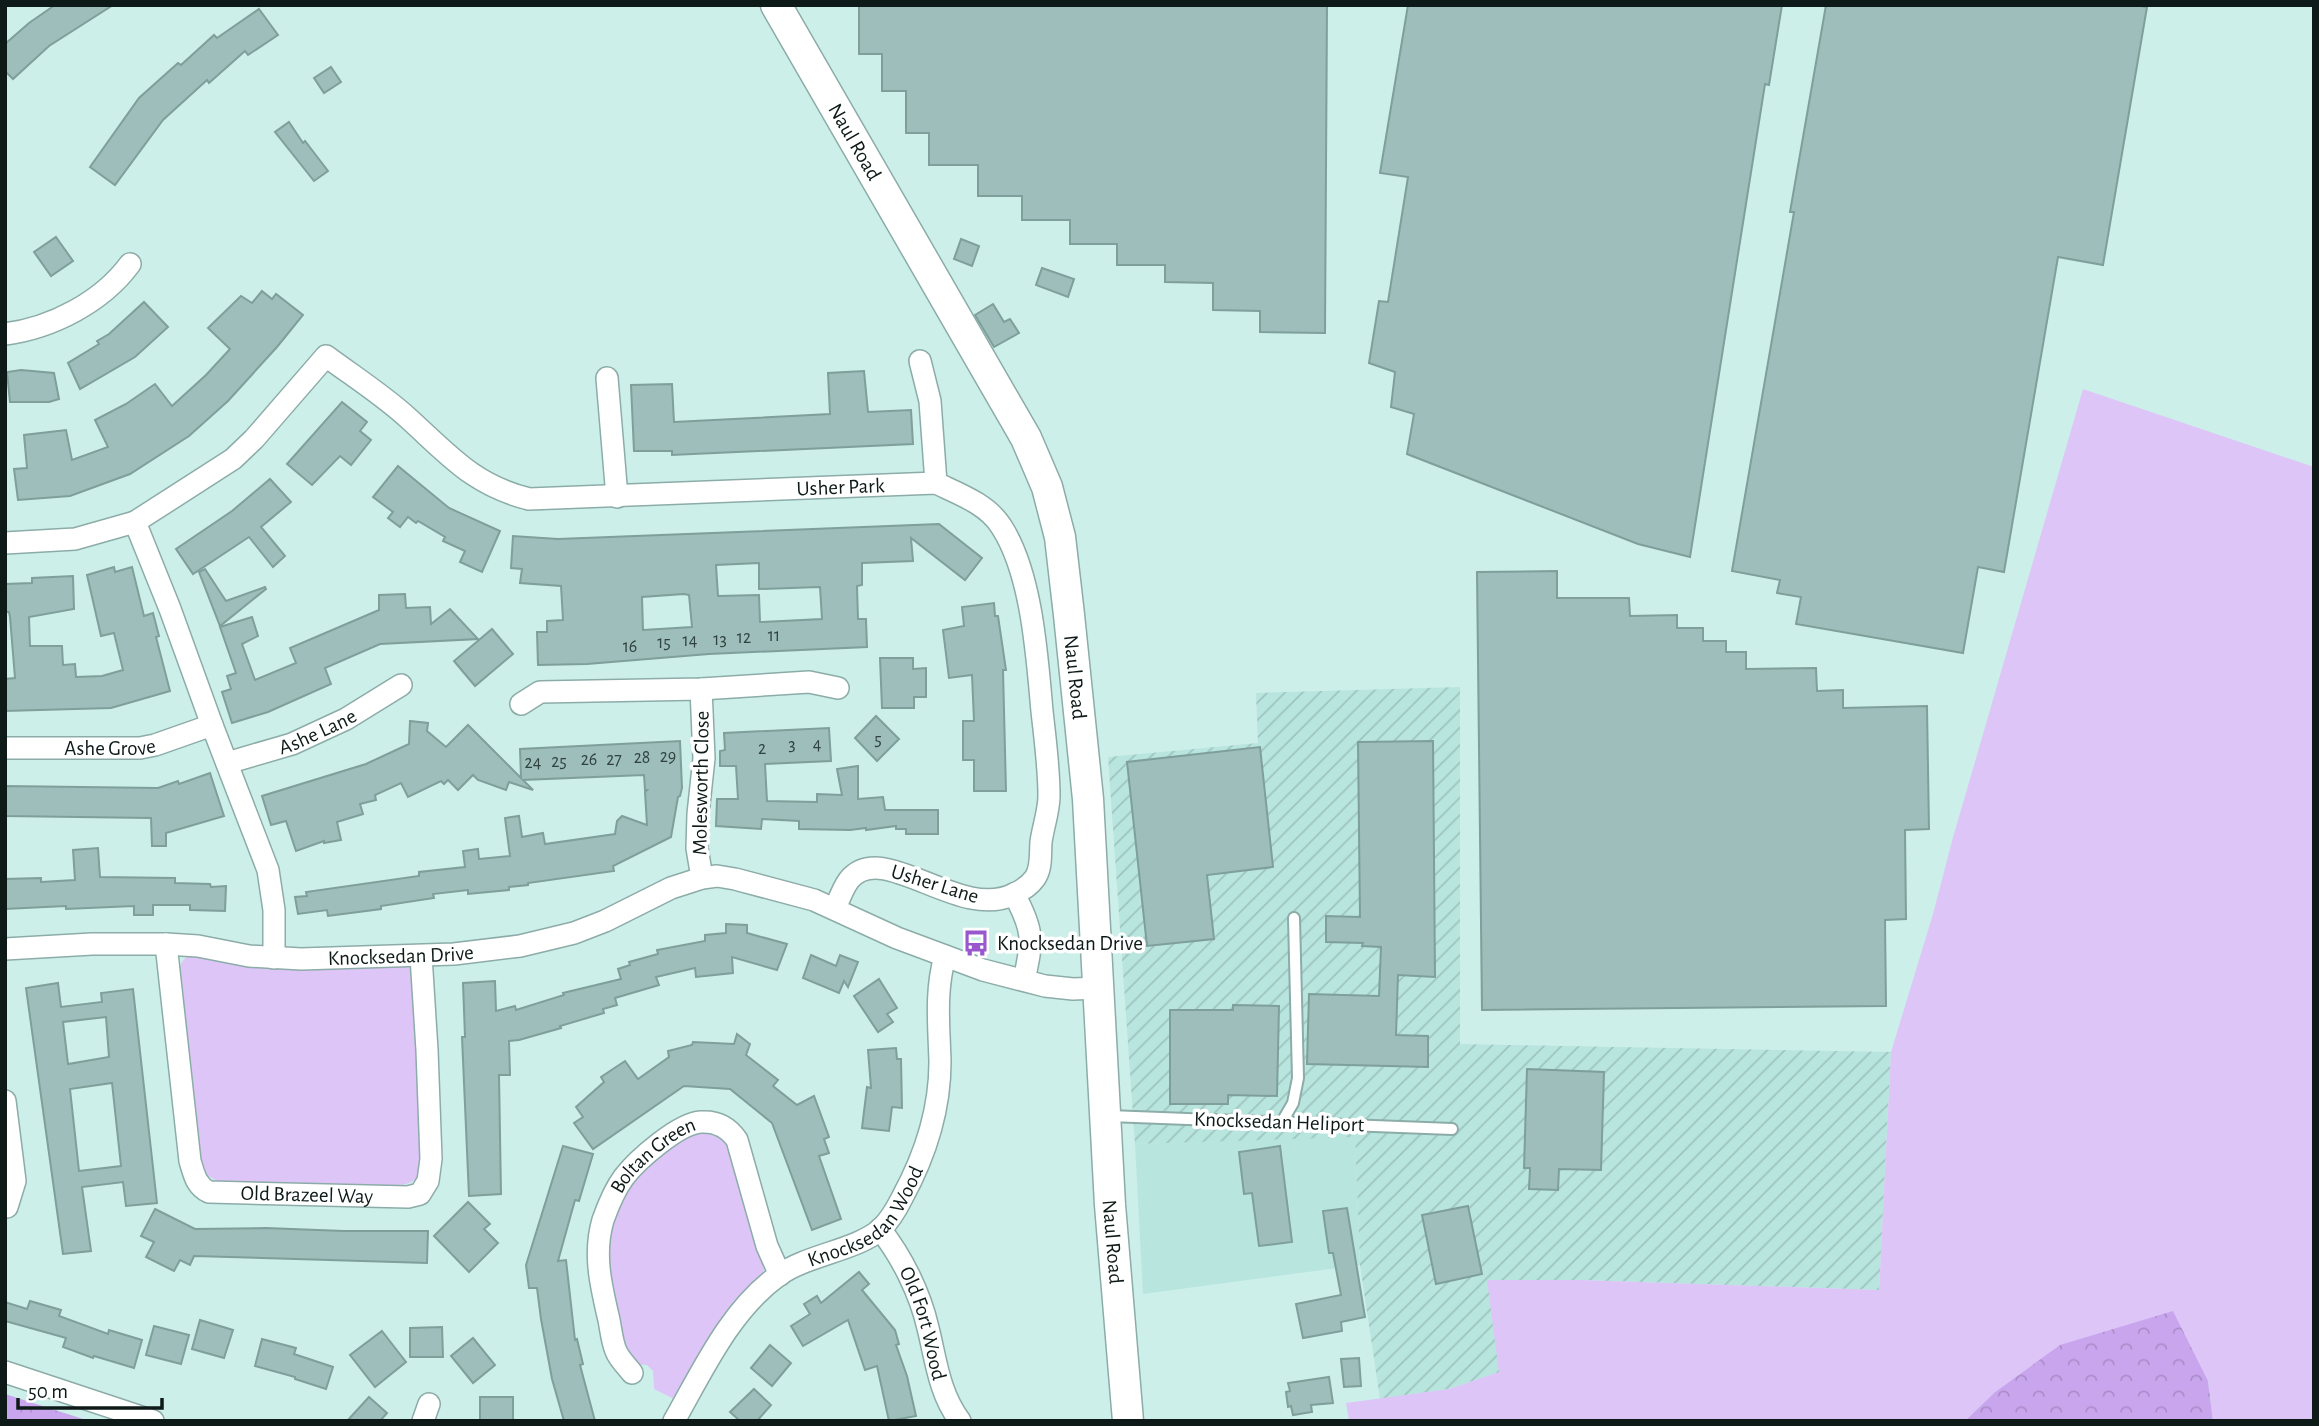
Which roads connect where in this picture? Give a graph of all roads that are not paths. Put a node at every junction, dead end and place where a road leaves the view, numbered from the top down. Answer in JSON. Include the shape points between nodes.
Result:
{"nodes":[{"id":1,"x":776,"y":5,"type":"edge"},
{"id":2,"x":130,"y":264,"type":"dead end"},
{"id":3,"x":5,"y":334,"type":"edge"},
{"id":4,"x":920,"y":361,"type":"dead end"},
{"id":5,"x":607,"y":378,"type":"dead end"},
{"id":6,"x":936,"y":484,"type":"junction"},
{"id":7,"x":617,"y":497,"type":"junction"},
{"id":8,"x":135,"y":522,"type":"junction"},
{"id":9,"x":5,"y":543,"type":"edge"},
{"id":10,"x":401,"y":685,"type":"dead end"},
{"id":11,"x":838,"y":688,"type":"dead end"},
{"id":12,"x":701,"y":689,"type":"junction"},
{"id":13,"x":521,"y":704,"type":"dead end"},
{"id":14,"x":212,"y":725,"type":"junction"},
{"id":15,"x":5,"y":748,"type":"edge"},
{"id":16,"x":227,"y":762,"type":"junction"},
{"id":17,"x":702,"y":878,"type":"junction"},
{"id":18,"x":1014,"y":894,"type":"junction"},
{"id":19,"x":835,"y":909,"type":"junction"},
{"id":20,"x":1294,"y":918,"type":"dead end"},
{"id":21,"x":166,"y":944,"type":"junction"},
{"id":22,"x":5,"y":949,"type":"edge"},
{"id":23,"x":421,"y":956,"type":"junction"},
{"id":24,"x":945,"y":956,"type":"junction"},
{"id":25,"x":274,"y":958,"type":"junction"},
{"id":26,"x":1024,"y":981,"type":"junction"},
{"id":27,"x":1099,"y":988,"type":"junction"},
{"id":28,"x":5,"y":1101,"type":"edge"},
{"id":29,"x":1106,"y":1116,"type":"junction"},
{"id":30,"x":1282,"y":1122,"type":"junction"},
{"id":31,"x":1452,"y":1129,"type":"dead end"},
{"id":32,"x":7,"y":1207,"type":"dead end"},
{"id":33,"x":880,"y":1229,"type":"junction"},
{"id":34,"x":780,"y":1275,"type":"junction"},
{"id":35,"x":5,"y":1371,"type":"edge"},
{"id":36,"x":632,"y":1373,"type":"dead end"},
{"id":37,"x":153,"y":1421,"type":"edge"},
{"id":38,"x":674,"y":1421,"type":"edge"},
{"id":39,"x":960,"y":1421,"type":"edge"},
{"id":40,"x":1128,"y":1421,"type":"edge"}],
"edges":[{"from":1,"to":27,"type":"main road","name":"Naul Road","via":[[1026,438],[1047,486],[1060,537],[1071,628],[1088,799]]},
{"from":2,"to":3,"type":"street","via":[[68,314],[40,327]]},
{"from":4,"to":6,"type":"street","via":[[930,401]]},
{"from":5,"to":7,"type":"street"},
{"from":6,"to":7,"type":"street","name":"Usher Park"},
{"from":6,"to":18,"type":"street","name":"Usher Park","via":[[972,500],[1000,524],[1025,587],[1037,655],[1049,799],[1036,877]]},
{"from":7,"to":8,"type":"street","name":"Usher Park","via":[[528,499],[508,494],[451,459],[407,417],[326,356],[233,459]]},
{"from":8,"to":9,"type":"street","via":[[75,538]]},
{"from":8,"to":14,"type":"street"},
{"from":10,"to":16,"type":"street","name":"Ashe Lane","via":[[346,719],[292,744]]},
{"from":11,"to":12,"type":"street","name":"Molesworth Close","via":[[810,682]]},
{"from":12,"to":13,"type":"street","name":"Molesworth Close","via":[[540,692]]},
{"from":12,"to":17,"type":"street","name":"Molesworth Close","via":[[704,758],[697,848]]},
{"from":14,"to":15,"type":"street","name":"Ashe Grove","via":[[140,748]]},
{"from":14,"to":16,"type":"street"},
{"from":16,"to":25,"type":"street","via":[[268,870]]},
{"from":17,"to":19,"type":"street","name":"Knocksedan Drive","via":[[735,879]]},
{"from":17,"to":23,"type":"street","name":"Knocksedan Drive","via":[[573,933],[520,946]]},
{"from":18,"to":19,"type":"street","name":"Usher Lane","via":[[999,900],[965,898],[900,871],[870,869],[850,880]]},
{"from":18,"to":26,"type":"street","via":[[1030,937]]},
{"from":19,"to":24,"type":"street","name":"Knocksedan Drive"},
{"from":20,"to":30,"type":"lane","via":[[1298,1078],[1293,1103]]},
{"from":21,"to":22,"type":"street","name":"Knocksedan Drive"},
{"from":21,"to":23,"type":"street","name":"Old Brazeel Way","via":[[190,1161],[196,1181],[209,1192],[420,1194],[428,1181],[431,1159]]},
{"from":21,"to":25,"type":"street","name":"Knocksedan Drive"},
{"from":23,"to":25,"type":"street","name":"Knocksedan Drive"},
{"from":24,"to":26,"type":"street","name":"Knocksedan Drive"},
{"from":24,"to":33,"type":"street","name":"Knocksedan Wood","via":[[937,996],[940,1065],[932,1126],[902,1199]]},
{"from":26,"to":27,"type":"street","name":"Knocksedan Drive"},
{"from":27,"to":29,"type":"main road","name":"Naul Road"},
{"from":28,"to":32,"type":"street","via":[[15,1181]]},
{"from":29,"to":30,"type":"lane","name":"Knocksedan Heliport"},
{"from":29,"to":40,"type":"main road","name":"Naul Road"},
{"from":30,"to":31,"type":"lane","name":"Knocksedan Heliport"},
{"from":33,"to":34,"type":"street","name":"Knocksedan Wood"},
{"from":33,"to":39,"type":"street","name":"Old Fort Wood","via":[[911,1280],[928,1324],[943,1393]]},
{"from":34,"to":36,"type":"street","name":"Boltan Green","via":[[766,1246],[737,1140],[729,1129],[712,1123],[685,1127],[622,1179],[600,1234],[599,1278],[613,1339]]},
{"from":34,"to":38,"type":"street","name":"Knocksedan Wood","via":[[718,1344]]},
{"from":35,"to":37,"type":"street"}]}
